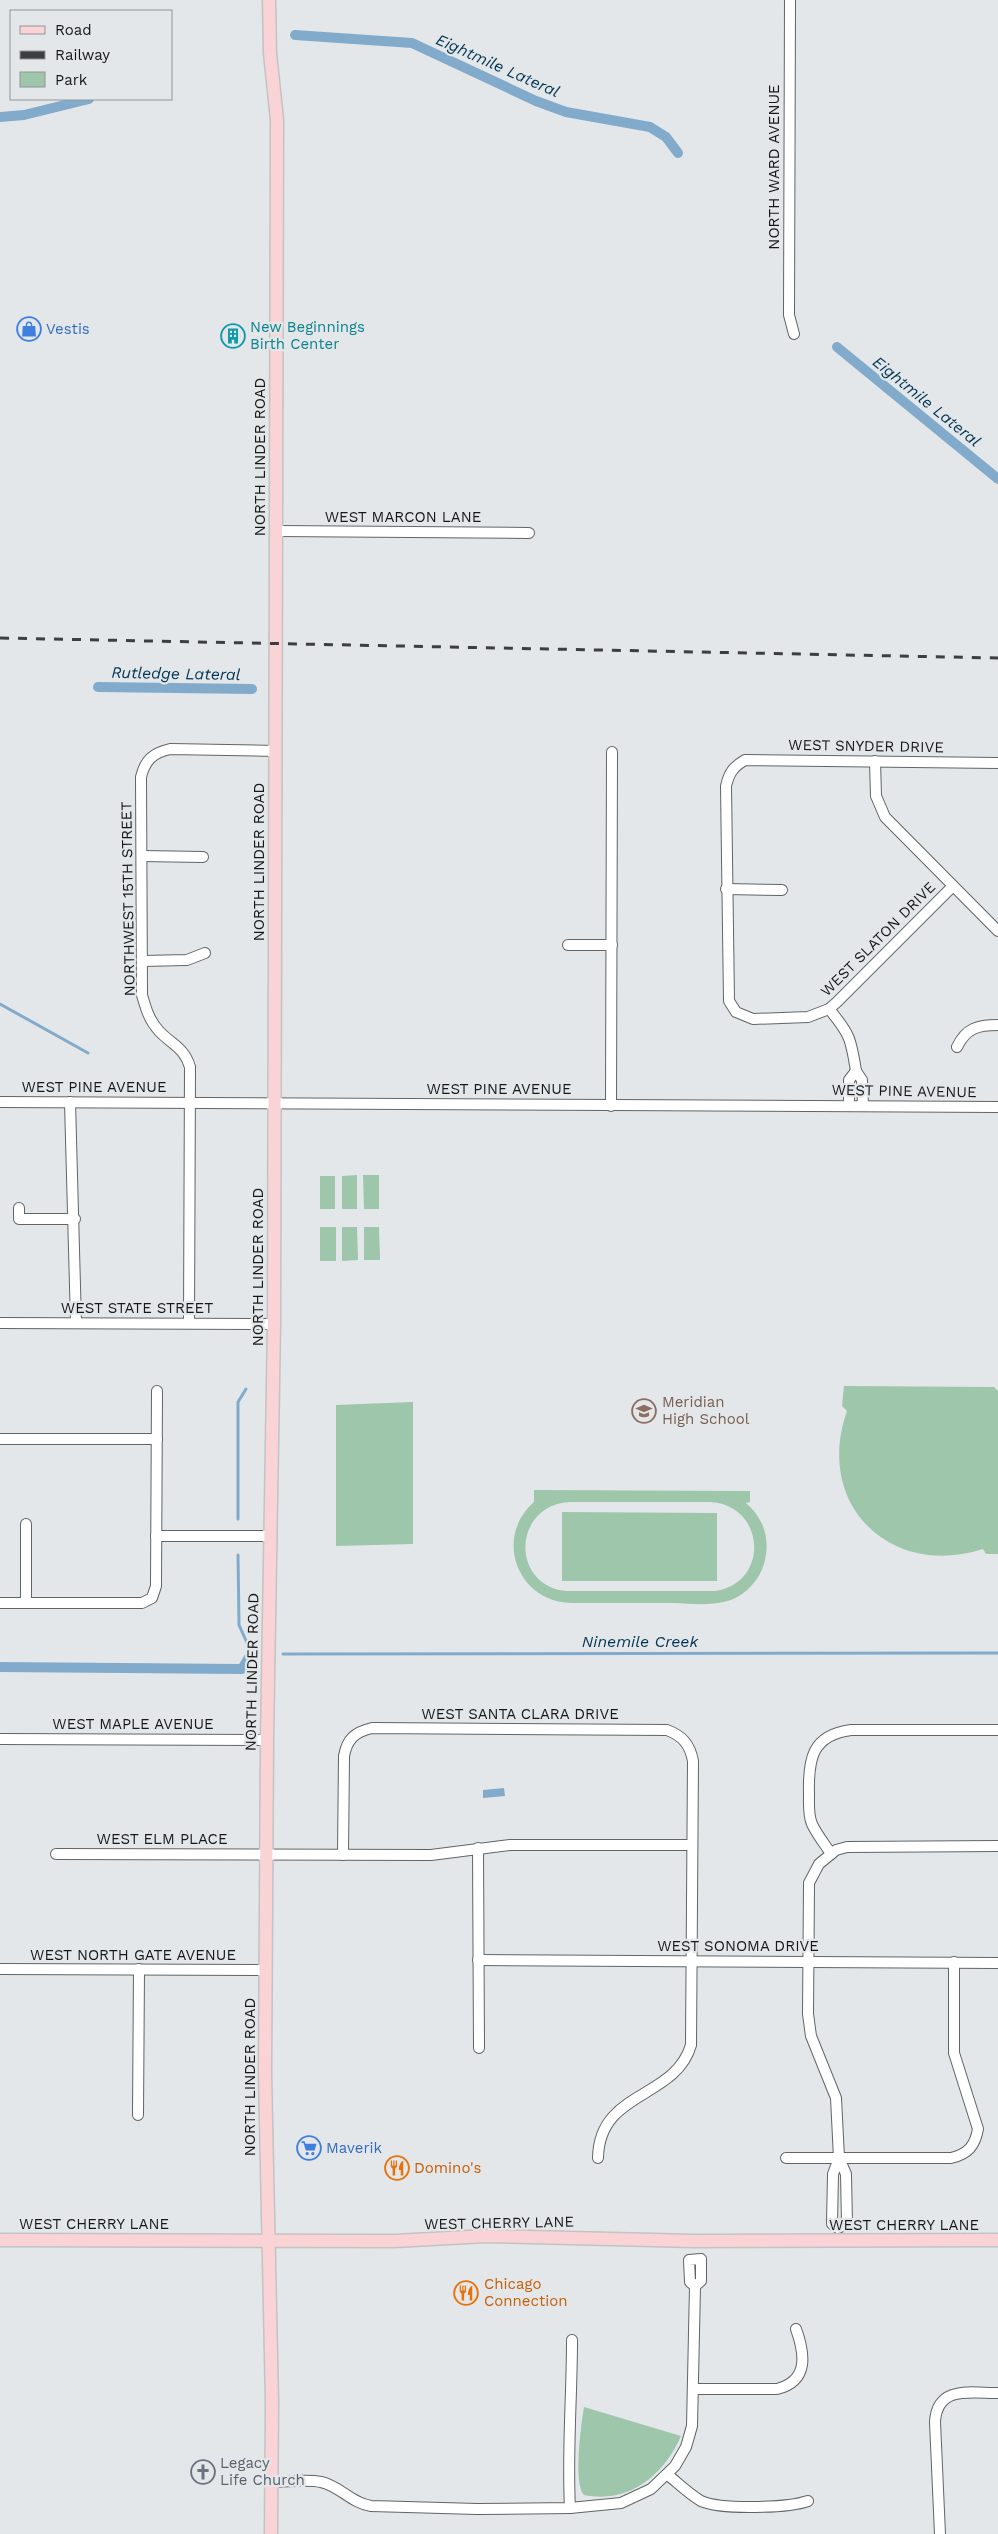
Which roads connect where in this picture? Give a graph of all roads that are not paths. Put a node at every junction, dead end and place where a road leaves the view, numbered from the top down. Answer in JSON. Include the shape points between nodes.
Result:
{"nodes":[{"id":1,"x":269,"y":0,"type":"edge"},
{"id":2,"x":790,"y":0,"type":"edge"},
{"id":3,"x":794,"y":334,"type":"dead end"},
{"id":4,"x":277,"y":531,"type":"junction"},
{"id":5,"x":529,"y":533,"type":"dead end"},
{"id":6,"x":276,"y":751,"type":"junction"},
{"id":7,"x":612,"y":752,"type":"dead end"},
{"id":8,"x":875,"y":760,"type":"junction"},
{"id":9,"x":998,"y":763,"type":"edge"},
{"id":10,"x":142,"y":856,"type":"junction"},
{"id":11,"x":203,"y":857,"type":"dead end"},
{"id":12,"x":953,"y":886,"type":"junction"},
{"id":13,"x":726,"y":889,"type":"junction"},
{"id":14,"x":782,"y":890,"type":"dead end"},
{"id":15,"x":998,"y":931,"type":"edge"},
{"id":16,"x":568,"y":945,"type":"dead end"},
{"id":17,"x":612,"y":945,"type":"junction"},
{"id":18,"x":205,"y":953,"type":"dead end"},
{"id":19,"x":142,"y":961,"type":"junction"},
{"id":20,"x":829,"y":1009,"type":"junction"},
{"id":21,"x":998,"y":1025,"type":"edge"},
{"id":22,"x":957,"y":1048,"type":"dead end"},
{"id":23,"x":856,"y":1071,"type":"junction"},
{"id":24,"x":0,"y":1102,"type":"edge"},
{"id":25,"x":70,"y":1102,"type":"junction"},
{"id":26,"x":190,"y":1102,"type":"junction"},
{"id":27,"x":275,"y":1102,"type":"junction"},
{"id":28,"x":611,"y":1106,"type":"junction"},
{"id":29,"x":849,"y":1106,"type":"junction"},
{"id":30,"x":862,"y":1106,"type":"junction"},
{"id":31,"x":998,"y":1107,"type":"edge"},
{"id":32,"x":19,"y":1208,"type":"dead end"},
{"id":33,"x":75,"y":1219,"type":"junction"},
{"id":34,"x":0,"y":1323,"type":"edge"},
{"id":35,"x":76,"y":1323,"type":"junction"},
{"id":36,"x":189,"y":1323,"type":"junction"},
{"id":37,"x":274,"y":1324,"type":"junction"},
{"id":38,"x":157,"y":1391,"type":"dead end"},
{"id":39,"x":0,"y":1439,"type":"edge"},
{"id":40,"x":157,"y":1439,"type":"junction"},
{"id":41,"x":26,"y":1524,"type":"dead end"},
{"id":42,"x":156,"y":1536,"type":"junction"},
{"id":43,"x":270,"y":1536,"type":"junction"},
{"id":44,"x":0,"y":1603,"type":"edge"},
{"id":45,"x":26,"y":1604,"type":"junction"},
{"id":46,"x":998,"y":1730,"type":"edge"},
{"id":47,"x":0,"y":1739,"type":"edge"},
{"id":48,"x":267,"y":1740,"type":"junction"},
{"id":49,"x":692,"y":1845,"type":"junction"},
{"id":50,"x":998,"y":1846,"type":"edge"},
{"id":51,"x":478,"y":1848,"type":"junction"},
{"id":52,"x":56,"y":1854,"type":"dead end"},
{"id":53,"x":267,"y":1854,"type":"junction"},
{"id":54,"x":831,"y":1854,"type":"junction"},
{"id":55,"x":344,"y":1855,"type":"junction"},
{"id":56,"x":478,"y":1960,"type":"junction"},
{"id":57,"x":692,"y":1961,"type":"junction"},
{"id":58,"x":808,"y":1962,"type":"junction"},
{"id":59,"x":954,"y":1962,"type":"junction"},
{"id":60,"x":998,"y":1963,"type":"edge"},
{"id":61,"x":0,"y":1969,"type":"edge"},
{"id":62,"x":138,"y":1969,"type":"junction"},
{"id":63,"x":266,"y":1970,"type":"junction"},
{"id":64,"x":479,"y":2048,"type":"dead end"},
{"id":65,"x":138,"y":2115,"type":"dead end"},
{"id":66,"x":598,"y":2158,"type":"dead end"},
{"id":67,"x":786,"y":2158,"type":"dead end"},
{"id":68,"x":839,"y":2158,"type":"junction"},
{"id":69,"x":838,"y":2228,"type":"junction"},
{"id":70,"x":0,"y":2240,"type":"edge"},
{"id":71,"x":998,"y":2240,"type":"edge"},
{"id":72,"x":269,"y":2241,"type":"junction"},
{"id":73,"x":694,"y":2241,"type":"junction"},
{"id":74,"x":838,"y":2241,"type":"junction"},
{"id":75,"x":796,"y":2329,"type":"dead end"},
{"id":76,"x":572,"y":2340,"type":"dead end"},
{"id":77,"x":694,"y":2389,"type":"junction"},
{"id":78,"x":998,"y":2393,"type":"edge"},
{"id":79,"x":668,"y":2475,"type":"junction"},
{"id":80,"x":272,"y":2482,"type":"junction"},
{"id":81,"x":808,"y":2501,"type":"dead end"},
{"id":82,"x":570,"y":2508,"type":"junction"},
{"id":83,"x":271,"y":2534,"type":"edge"},
{"id":84,"x":940,"y":2534,"type":"edge"}],
"edges":[{"from":1,"to":4,"type":"main road","name":"NORTH LINDER ROAD","via":[[277,120]]},
{"from":2,"to":3,"type":"street","name":"NORTH WARD AVENUE","via":[[789,315]]},
{"from":4,"to":5,"type":"street","name":"WEST MARCON LANE"},
{"from":4,"to":6,"type":"main road","name":"NORTH LINDER ROAD"},
{"from":6,"to":10,"type":"street","name":"NORTHWEST 15TH STREET","via":[[170,749],[150,758],[142,777]]},
{"from":6,"to":27,"type":"main road","name":"NORTH LINDER ROAD"},
{"from":7,"to":17,"type":"street"},
{"from":8,"to":9,"type":"street","name":"WEST SNYDER DRIVE"},
{"from":8,"to":12,"type":"street","via":[[876,796],[885,817]]},
{"from":8,"to":13,"type":"street","name":"WEST SNYDER DRIVE","via":[[745,760],[735,766],[728,775],[726,786]]},
{"from":10,"to":11,"type":"street"},
{"from":10,"to":19,"type":"street","name":"NORTHWEST 15TH STREET"},
{"from":12,"to":15,"type":"street"},
{"from":12,"to":20,"type":"street","name":"WEST SLATON DRIVE"},
{"from":13,"to":14,"type":"street"},
{"from":13,"to":20,"type":"street","name":"WEST SLATON DRIVE","via":[[728,992],[736,1012],[753,1019],[797,1019]]},
{"from":16,"to":17,"type":"street"},
{"from":17,"to":28,"type":"street"},
{"from":18,"to":19,"type":"street","via":[[188,960]]},
{"from":19,"to":26,"type":"street","name":"NORTHWEST 15TH STREET","via":[[142,995],[147,1015],[160,1032],[191,1052]]},
{"from":20,"to":23,"type":"street","via":[[851,1039]]},
{"from":21,"to":22,"type":"street","via":[[980,1025],[970,1030]]},
{"from":23,"to":29,"type":"street","via":[[849,1080]]},
{"from":23,"to":30,"type":"street","via":[[862,1080]]},
{"from":24,"to":25,"type":"street","name":"WEST PINE AVENUE"},
{"from":25,"to":26,"type":"street","name":"WEST PINE AVENUE"},
{"from":25,"to":33,"type":"street"},
{"from":26,"to":27,"type":"street","name":"WEST PINE AVENUE"},
{"from":26,"to":36,"type":"street","name":"NORTHWEST 15TH STREET"},
{"from":27,"to":28,"type":"street","name":"WEST PINE AVENUE"},
{"from":27,"to":37,"type":"main road","name":"NORTH LINDER ROAD"},
{"from":28,"to":29,"type":"street","name":"WEST PINE AVENUE"},
{"from":29,"to":30,"type":"street","name":"WEST PINE AVENUE"},
{"from":30,"to":31,"type":"street","name":"WEST PINE AVENUE"},
{"from":32,"to":33,"type":"street","via":[[19,1219]]},
{"from":33,"to":35,"type":"street"},
{"from":34,"to":35,"type":"street","name":"WEST STATE STREET"},
{"from":35,"to":36,"type":"street","name":"WEST STATE STREET"},
{"from":36,"to":37,"type":"street","name":"WEST STATE STREET"},
{"from":37,"to":43,"type":"main road","name":"NORTH LINDER ROAD"},
{"from":38,"to":40,"type":"street"},
{"from":39,"to":40,"type":"street"},
{"from":40,"to":42,"type":"street"},
{"from":41,"to":45,"type":"street"},
{"from":42,"to":43,"type":"street"},
{"from":42,"to":45,"type":"street","via":[[156,1586],[152,1598],[142,1604]]},
{"from":43,"to":48,"type":"main road","name":"NORTH LINDER ROAD"},
{"from":44,"to":45,"type":"street"},
{"from":46,"to":54,"type":"street","via":[[851,1730],[839,1731],[821,1742],[810,1761],[809,1813],[812,1824]]},
{"from":47,"to":48,"type":"street","name":"WEST MAPLE AVENUE"},
{"from":48,"to":53,"type":"main road","name":"NORTH LINDER ROAD"},
{"from":49,"to":51,"type":"street","name":"WEST ELM PLACE","via":[[510,1845]]},
{"from":49,"to":55,"type":"street","name":"WEST SANTA CLARA DRIVE","via":[[691,1751],[685,1741],[667,1730],[372,1728],[361,1730],[346,1745]]},
{"from":49,"to":57,"type":"street"},
{"from":50,"to":54,"type":"street","via":[[858,1846]]},
{"from":51,"to":55,"type":"street","name":"WEST ELM PLACE","via":[[431,1855]]},
{"from":51,"to":56,"type":"street"},
{"from":52,"to":53,"type":"street","name":"WEST ELM PLACE"},
{"from":53,"to":55,"type":"street","name":"WEST ELM PLACE"},
{"from":53,"to":63,"type":"main road","name":"NORTH LINDER ROAD"},
{"from":54,"to":58,"type":"street","via":[[819,1864],[810,1884]]},
{"from":56,"to":57,"type":"street","name":"WEST SONOMA DRIVE"},
{"from":56,"to":64,"type":"street"},
{"from":57,"to":58,"type":"street","name":"WEST SONOMA DRIVE"},
{"from":57,"to":66,"type":"street","via":[[691,2045],[688,2056],[676,2073],[635,2097],[605,2126],[600,2136]]},
{"from":58,"to":59,"type":"street","name":"WEST SONOMA DRIVE"},
{"from":58,"to":68,"type":"street","via":[[809,2025],[836,2098]]},
{"from":59,"to":60,"type":"street","name":"WEST SONOMA DRIVE"},
{"from":59,"to":68,"type":"street","via":[[954,2052],[978,2129],[976,2140],[962,2155],[951,2158]]},
{"from":61,"to":62,"type":"street","name":"WEST NORTH GATE AVENUE"},
{"from":62,"to":63,"type":"street","name":"WEST NORTH GATE AVENUE"},
{"from":62,"to":65,"type":"street"},
{"from":63,"to":72,"type":"main road","name":"NORTH LINDER ROAD"},
{"from":67,"to":68,"type":"street"},
{"from":68,"to":69,"type":"street","via":[[833,2174],[832,2224]]},
{"from":68,"to":69,"type":"street","via":[[846,2174],[847,2224]]},
{"from":69,"to":74,"type":"street"},
{"from":70,"to":72,"type":"main road","name":"WEST CHERRY LANE"},
{"from":71,"to":74,"type":"main road","name":"WEST CHERRY LANE"},
{"from":72,"to":73,"type":"main road","name":"WEST CHERRY LANE","via":[[395,2242],[486,2236]]},
{"from":72,"to":80,"type":"main road","name":"NORTH LINDER ROAD"},
{"from":73,"to":74,"type":"main road","name":"WEST CHERRY LANE"},
{"from":73,"to":77,"type":"street","via":[[694,2258],[701,2259],[701,2281],[695,2286]]},
{"from":75,"to":77,"type":"street","via":[[802,2347],[802,2370],[787,2386],[777,2389]]},
{"from":76,"to":82,"type":"street","via":[[568,2461]]},
{"from":77,"to":79,"type":"street","via":[[690,2437]]},
{"from":78,"to":84,"type":"street","via":[[962,2392],[942,2401],[935,2414]]},
{"from":79,"to":81,"type":"street","via":[[693,2496],[713,2504],[794,2506]]},
{"from":79,"to":82,"type":"street","via":[[631,2500]]},
{"from":80,"to":82,"type":"street","via":[[320,2482],[358,2504],[371,2506]]},
{"from":80,"to":83,"type":"main road","name":"NORTH LINDER ROAD"}]}
